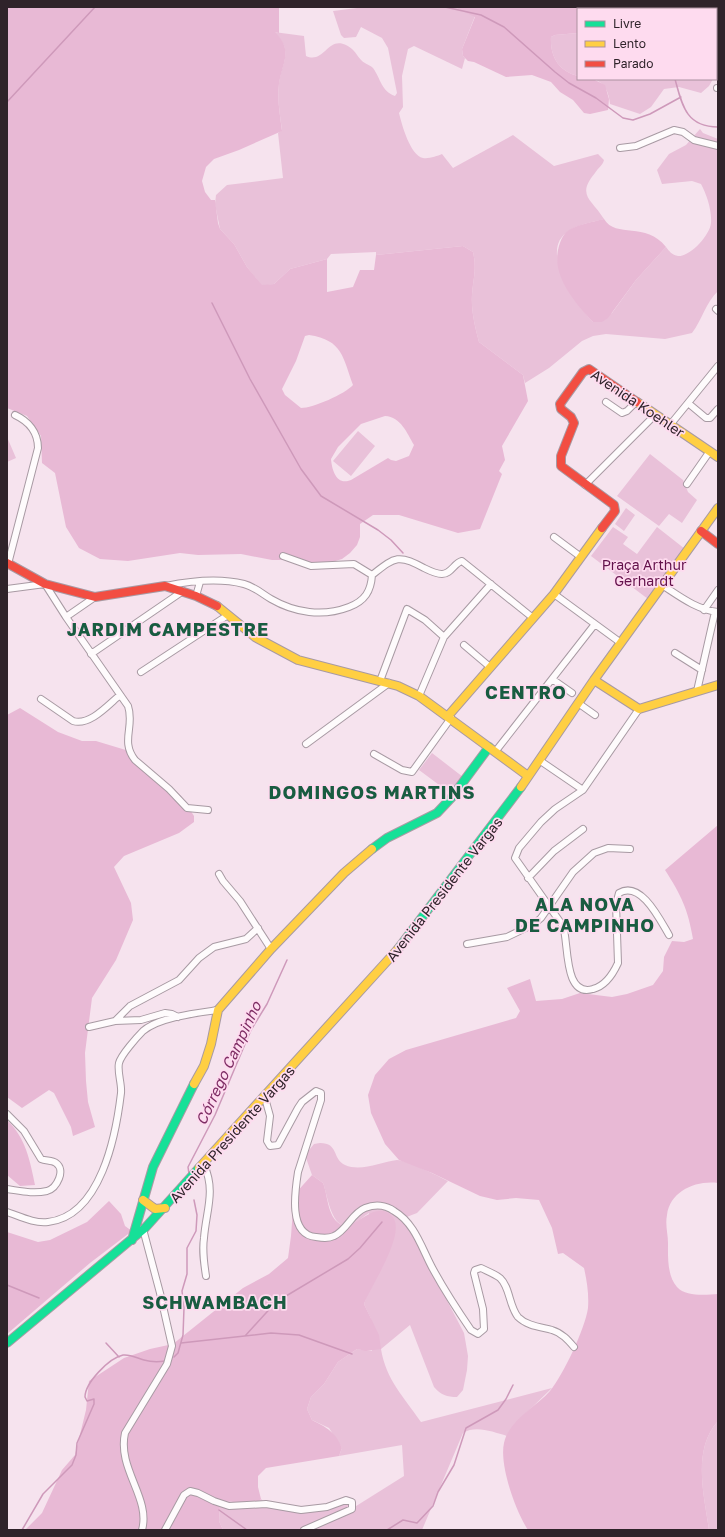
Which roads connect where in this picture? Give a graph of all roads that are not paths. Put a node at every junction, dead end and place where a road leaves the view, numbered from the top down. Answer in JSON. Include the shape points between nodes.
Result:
{"nodes":[{"id":1,"x":718,"y":146,"type":"edge"},
{"id":2,"x":620,"y":148,"type":"dead end"},
{"id":3,"x":718,"y":366,"type":"edge"},
{"id":4,"x":713,"y":372,"type":"junction"},
{"id":5,"x":718,"y":378,"type":"edge"},
{"id":6,"x":606,"y":402,"type":"dead end"},
{"id":7,"x":636,"y":402,"type":"junction"},
{"id":8,"x":688,"y":403,"type":"junction"},
{"id":9,"x":718,"y":409,"type":"edge"},
{"id":10,"x":655,"y":415,"type":"junction"},
{"id":11,"x":15,"y":416,"type":"dead end"},
{"id":12,"x":670,"y":425,"type":"junction"},
{"id":13,"x":710,"y":451,"type":"junction"},
{"id":14,"x":718,"y":457,"type":"edge"},
{"id":15,"x":687,"y":484,"type":"dead end"},
{"id":16,"x":585,"y":485,"type":"junction"},
{"id":17,"x":718,"y":508,"type":"edge"},
{"id":18,"x":701,"y":531,"type":"junction"},
{"id":19,"x":554,"y":537,"type":"dead end"},
{"id":20,"x":718,"y":544,"type":"edge"},
{"id":21,"x":283,"y":556,"type":"dead end"},
{"id":22,"x":582,"y":557,"type":"junction"},
{"id":23,"x":8,"y":564,"type":"edge"},
{"id":24,"x":372,"y":575,"type":"junction"},
{"id":25,"x":200,"y":582,"type":"junction"},
{"id":26,"x":45,"y":584,"type":"junction"},
{"id":27,"x":491,"y":584,"type":"junction"},
{"id":28,"x":662,"y":585,"type":"junction"},
{"id":29,"x":165,"y":586,"type":"junction"},
{"id":30,"x":7,"y":588,"type":"edge"},
{"id":31,"x":718,"y":590,"type":"edge"},
{"id":32,"x":184,"y":591,"type":"junction"},
{"id":33,"x":554,"y":594,"type":"junction"},
{"id":34,"x":196,"y":596,"type":"junction"},
{"id":35,"x":95,"y":597,"type":"junction"},
{"id":36,"x":704,"y":610,"type":"junction"},
{"id":37,"x":717,"y":612,"type":"edge"},
{"id":38,"x":228,"y":615,"type":"junction"},
{"id":39,"x":66,"y":617,"type":"junction"},
{"id":40,"x":533,"y":618,"type":"junction"},
{"id":41,"x":595,"y":624,"type":"junction"},
{"id":42,"x":444,"y":636,"type":"junction"},
{"id":43,"x":621,"y":643,"type":"junction"},
{"id":44,"x":464,"y":645,"type":"dead end"},
{"id":45,"x":675,"y":653,"type":"dead end"},
{"id":46,"x":91,"y":654,"type":"junction"},
{"id":47,"x":490,"y":667,"type":"junction"},
{"id":48,"x":702,"y":670,"type":"junction"},
{"id":49,"x":141,"y":672,"type":"dead end"},
{"id":50,"x":552,"y":679,"type":"junction"},
{"id":51,"x":594,"y":680,"type":"junction"},
{"id":52,"x":380,"y":681,"type":"junction"},
{"id":53,"x":389,"y":683,"type":"junction"},
{"id":54,"x":718,"y":685,"type":"edge"},
{"id":55,"x":697,"y":691,"type":"junction"},
{"id":56,"x":572,"y":693,"type":"dead end"},
{"id":57,"x":120,"y":695,"type":"junction"},
{"id":58,"x":419,"y":696,"type":"junction"},
{"id":59,"x":41,"y":699,"type":"dead end"},
{"id":60,"x":578,"y":703,"type":"junction"},
{"id":61,"x":639,"y":709,"type":"junction"},
{"id":62,"x":595,"y":715,"type":"dead end"},
{"id":63,"x":450,"y":717,"type":"junction"},
{"id":64,"x":306,"y":744,"type":"dead end"},
{"id":65,"x":492,"y":750,"type":"junction"},
{"id":66,"x":374,"y":754,"type":"dead end"},
{"id":67,"x":538,"y":760,"type":"junction"},
{"id":68,"x":528,"y":776,"type":"junction"},
{"id":69,"x":583,"y":790,"type":"junction"},
{"id":70,"x":208,"y":810,"type":"dead end"},
{"id":71,"x":583,"y":829,"type":"dead end"},
{"id":72,"x":630,"y":850,"type":"dead end"},
{"id":73,"x":219,"y":874,"type":"dead end"},
{"id":74,"x":528,"y":878,"type":"junction"},
{"id":75,"x":549,"y":905,"type":"junction"},
{"id":76,"x":258,"y":928,"type":"junction"},
{"id":77,"x":669,"y":936,"type":"dead end"},
{"id":78,"x":467,"y":944,"type":"dead end"},
{"id":79,"x":270,"y":949,"type":"junction"},
{"id":80,"x":218,"y":1010,"type":"junction"},
{"id":81,"x":178,"y":1018,"type":"junction"},
{"id":82,"x":115,"y":1021,"type":"junction"},
{"id":83,"x":89,"y":1027,"type":"dead end"},
{"id":84,"x":265,"y":1098,"type":"junction"},
{"id":85,"x":7,"y":1114,"type":"edge"},
{"id":86,"x":204,"y":1165,"type":"junction"},
{"id":87,"x":7,"y":1189,"type":"edge"},
{"id":88,"x":143,"y":1200,"type":"junction"},
{"id":89,"x":165,"y":1208,"type":"junction"},
{"id":90,"x":7,"y":1212,"type":"edge"},
{"id":91,"x":143,"y":1229,"type":"junction"},
{"id":92,"x":132,"y":1240,"type":"junction"},
{"id":93,"x":206,"y":1276,"type":"dead end"},
{"id":94,"x":7,"y":1343,"type":"edge"},
{"id":95,"x":574,"y":1347,"type":"dead end"},
{"id":96,"x":142,"y":1530,"type":"edge"},
{"id":97,"x":165,"y":1530,"type":"edge"},
{"id":98,"x":304,"y":1530,"type":"edge"}],
"edges":[{"from":1,"to":2,"type":"street","via":[[694,140],[683,132],[674,130],[636,146]]},
{"from":3,"to":4,"type":"street"},
{"from":4,"to":5,"type":"street"},
{"from":4,"to":8,"type":"street"},
{"from":6,"to":7,"type":"street","via":[[622,413]]},
{"from":7,"to":10,"type":"main road","name":"Avenida Koehler"},
{"from":7,"to":16,"type":"main road","name":"Avenida Koehler","via":[[589,369],[583,372],[565,397],[560,407],[574,423],[561,456],[561,466]]},
{"from":8,"to":9,"type":"street","via":[[706,418],[710,418]]},
{"from":8,"to":12,"type":"street"},
{"from":10,"to":12,"type":"main road","name":"Avenida Koehler"},
{"from":10,"to":16,"type":"street"},
{"from":11,"to":23,"type":"street","via":[[31,427],[37,437],[38,448]]},
{"from":12,"to":13,"type":"main road","name":"Avenida Koehler"},
{"from":13,"to":14,"type":"main road","name":"Avenida Koehler"},
{"from":13,"to":15,"type":"street"},
{"from":16,"to":22,"type":"main road","via":[[614,505],[615,511]]},
{"from":17,"to":18,"type":"main road","name":"Avenida Presidente Vargas"},
{"from":18,"to":20,"type":"main road"},
{"from":18,"to":28,"type":"main road","name":"Avenida Presidente Vargas"},
{"from":19,"to":22,"type":"street"},
{"from":21,"to":24,"type":"street","via":[[311,566],[354,564]]},
{"from":22,"to":33,"type":"main road"},
{"from":23,"to":26,"type":"main road"},
{"from":24,"to":25,"type":"street","via":[[369,593],[355,604],[335,612],[320,614],[281,604],[245,584]]},
{"from":24,"to":27,"type":"street","via":[[398,559],[409,559],[440,574],[446,573],[462,561]]},
{"from":25,"to":29,"type":"street"},
{"from":25,"to":34,"type":"street"},
{"from":26,"to":30,"type":"street"},
{"from":26,"to":35,"type":"main road"},
{"from":26,"to":39,"type":"street"},
{"from":27,"to":40,"type":"street"},
{"from":27,"to":42,"type":"street"},
{"from":28,"to":36,"type":"street"},
{"from":28,"to":43,"type":"main road","name":"Avenida Presidente Vargas"},
{"from":29,"to":32,"type":"main road"},
{"from":29,"to":35,"type":"main road"},
{"from":31,"to":36,"type":"street"},
{"from":32,"to":34,"type":"main road"},
{"from":32,"to":46,"type":"street"},
{"from":33,"to":40,"type":"main road"},
{"from":33,"to":41,"type":"street"},
{"from":34,"to":38,"type":"main road","via":[[214,604]]},
{"from":35,"to":39,"type":"street"},
{"from":36,"to":37,"type":"street"},
{"from":37,"to":48,"type":"street"},
{"from":38,"to":49,"type":"street"},
{"from":38,"to":52,"type":"main road","via":[[255,637],[298,660]]},
{"from":39,"to":46,"type":"street"},
{"from":40,"to":47,"type":"main road"},
{"from":41,"to":43,"type":"street"},
{"from":41,"to":50,"type":"street"},
{"from":42,"to":52,"type":"street","via":[[407,609]]},
{"from":42,"to":58,"type":"street"},
{"from":43,"to":51,"type":"main road","name":"Avenida Presidente Vargas"},
{"from":44,"to":47,"type":"street"},
{"from":45,"to":48,"type":"street"},
{"from":46,"to":57,"type":"street"},
{"from":47,"to":63,"type":"main road"},
{"from":48,"to":55,"type":"street"},
{"from":50,"to":56,"type":"street"},
{"from":50,"to":65,"type":"street"},
{"from":51,"to":60,"type":"main road","name":"Avenida Presidente Vargas"},
{"from":51,"to":61,"type":"main road"},
{"from":52,"to":53,"type":"main road"},
{"from":53,"to":58,"type":"main road"},
{"from":53,"to":64,"type":"street"},
{"from":54,"to":55,"type":"main road"},
{"from":55,"to":61,"type":"main road"},
{"from":57,"to":59,"type":"street","via":[[89,719],[78,722]]},
{"from":57,"to":70,"type":"street","via":[[130,714],[127,736],[135,760],[169,788],[187,808]]},
{"from":58,"to":63,"type":"main road"},
{"from":60,"to":62,"type":"street"},
{"from":60,"to":67,"type":"main road","name":"Avenida Presidente Vargas"},
{"from":61,"to":69,"type":"street"},
{"from":63,"to":65,"type":"main road"},
{"from":63,"to":66,"type":"street","via":[[412,772],[402,770]]},
{"from":65,"to":68,"type":"main road"},
{"from":65,"to":79,"type":"main road","via":[[437,813],[424,822],[387,838],[373,848],[344,873]]},
{"from":67,"to":68,"type":"main road","name":"Avenida Presidente Vargas"},
{"from":67,"to":69,"type":"street"},
{"from":68,"to":84,"type":"main road","name":"Avenida Presidente Vargas","via":[[468,861],[407,939]]},
{"from":69,"to":74,"type":"street","via":[[555,808],[519,848],[514,856]]},
{"from":71,"to":74,"type":"street","via":[[554,851]]},
{"from":72,"to":75,"type":"street","via":[[608,848],[594,853],[572,872]]},
{"from":73,"to":76,"type":"street"},
{"from":74,"to":75,"type":"street"},
{"from":75,"to":77,"type":"street","via":[[565,932],[573,982],[584,989],[592,990],[600,986],[609,978],[618,963],[616,904],[619,893],[631,891],[645,899]]},
{"from":75,"to":78,"type":"street","via":[[534,924],[521,931],[507,937]]},
{"from":76,"to":79,"type":"street"},
{"from":76,"to":82,"type":"street","via":[[246,939],[214,948],[199,958],[179,980],[135,1003]]},
{"from":79,"to":80,"type":"main road"},
{"from":80,"to":81,"type":"street"},
{"from":80,"to":88,"type":"main road","via":[[204,1066],[185,1099],[153,1167]]},
{"from":81,"to":82,"type":"street","via":[[165,1013],[141,1020]]},
{"from":81,"to":90,"type":"street","via":[[158,1022],[144,1030],[120,1062],[121,1092],[106,1166],[81,1206],[62,1218],[46,1222]]},
{"from":82,"to":83,"type":"street"},
{"from":84,"to":86,"type":"main road","name":"Avenida Presidente Vargas"},
{"from":84,"to":95,"type":"street","via":[[270,1116],[267,1141],[273,1147],[278,1145],[302,1102],[316,1091],[321,1092],[322,1100],[298,1172],[295,1212],[302,1230],[313,1237],[326,1238],[340,1232],[365,1208],[381,1205],[395,1211],[409,1223],[433,1270],[471,1330],[478,1334],[484,1329],[483,1310],[474,1273],[481,1268],[503,1281],[519,1318],[553,1330]]},
{"from":85,"to":87,"type":"street","via":[[24,1131],[41,1160],[55,1163],[59,1166],[60,1172],[55,1185],[49,1190],[26,1193]]},
{"from":86,"to":89,"type":"main road","name":"Avenida Presidente Vargas"},
{"from":86,"to":93,"type":"street","via":[[211,1191],[204,1237]]},
{"from":88,"to":89,"type":"main road","via":[[156,1209]]},
{"from":88,"to":92,"type":"main road"},
{"from":89,"to":91,"type":"main road","name":"Avenida Presidente Vargas"},
{"from":91,"to":92,"type":"main road","name":"Avenida Presidente Vargas"},
{"from":91,"to":96,"type":"street","via":[[172,1346],[167,1364],[125,1433],[123,1441],[128,1468],[144,1514]]},
{"from":92,"to":94,"type":"main road","name":"Avenida Presidente Vargas","via":[[85,1276]]},
{"from":97,"to":98,"type":"street","via":[[184,1495],[190,1491],[229,1506],[266,1504],[301,1510],[327,1507],[346,1500],[352,1502],[352,1509]]}]}
